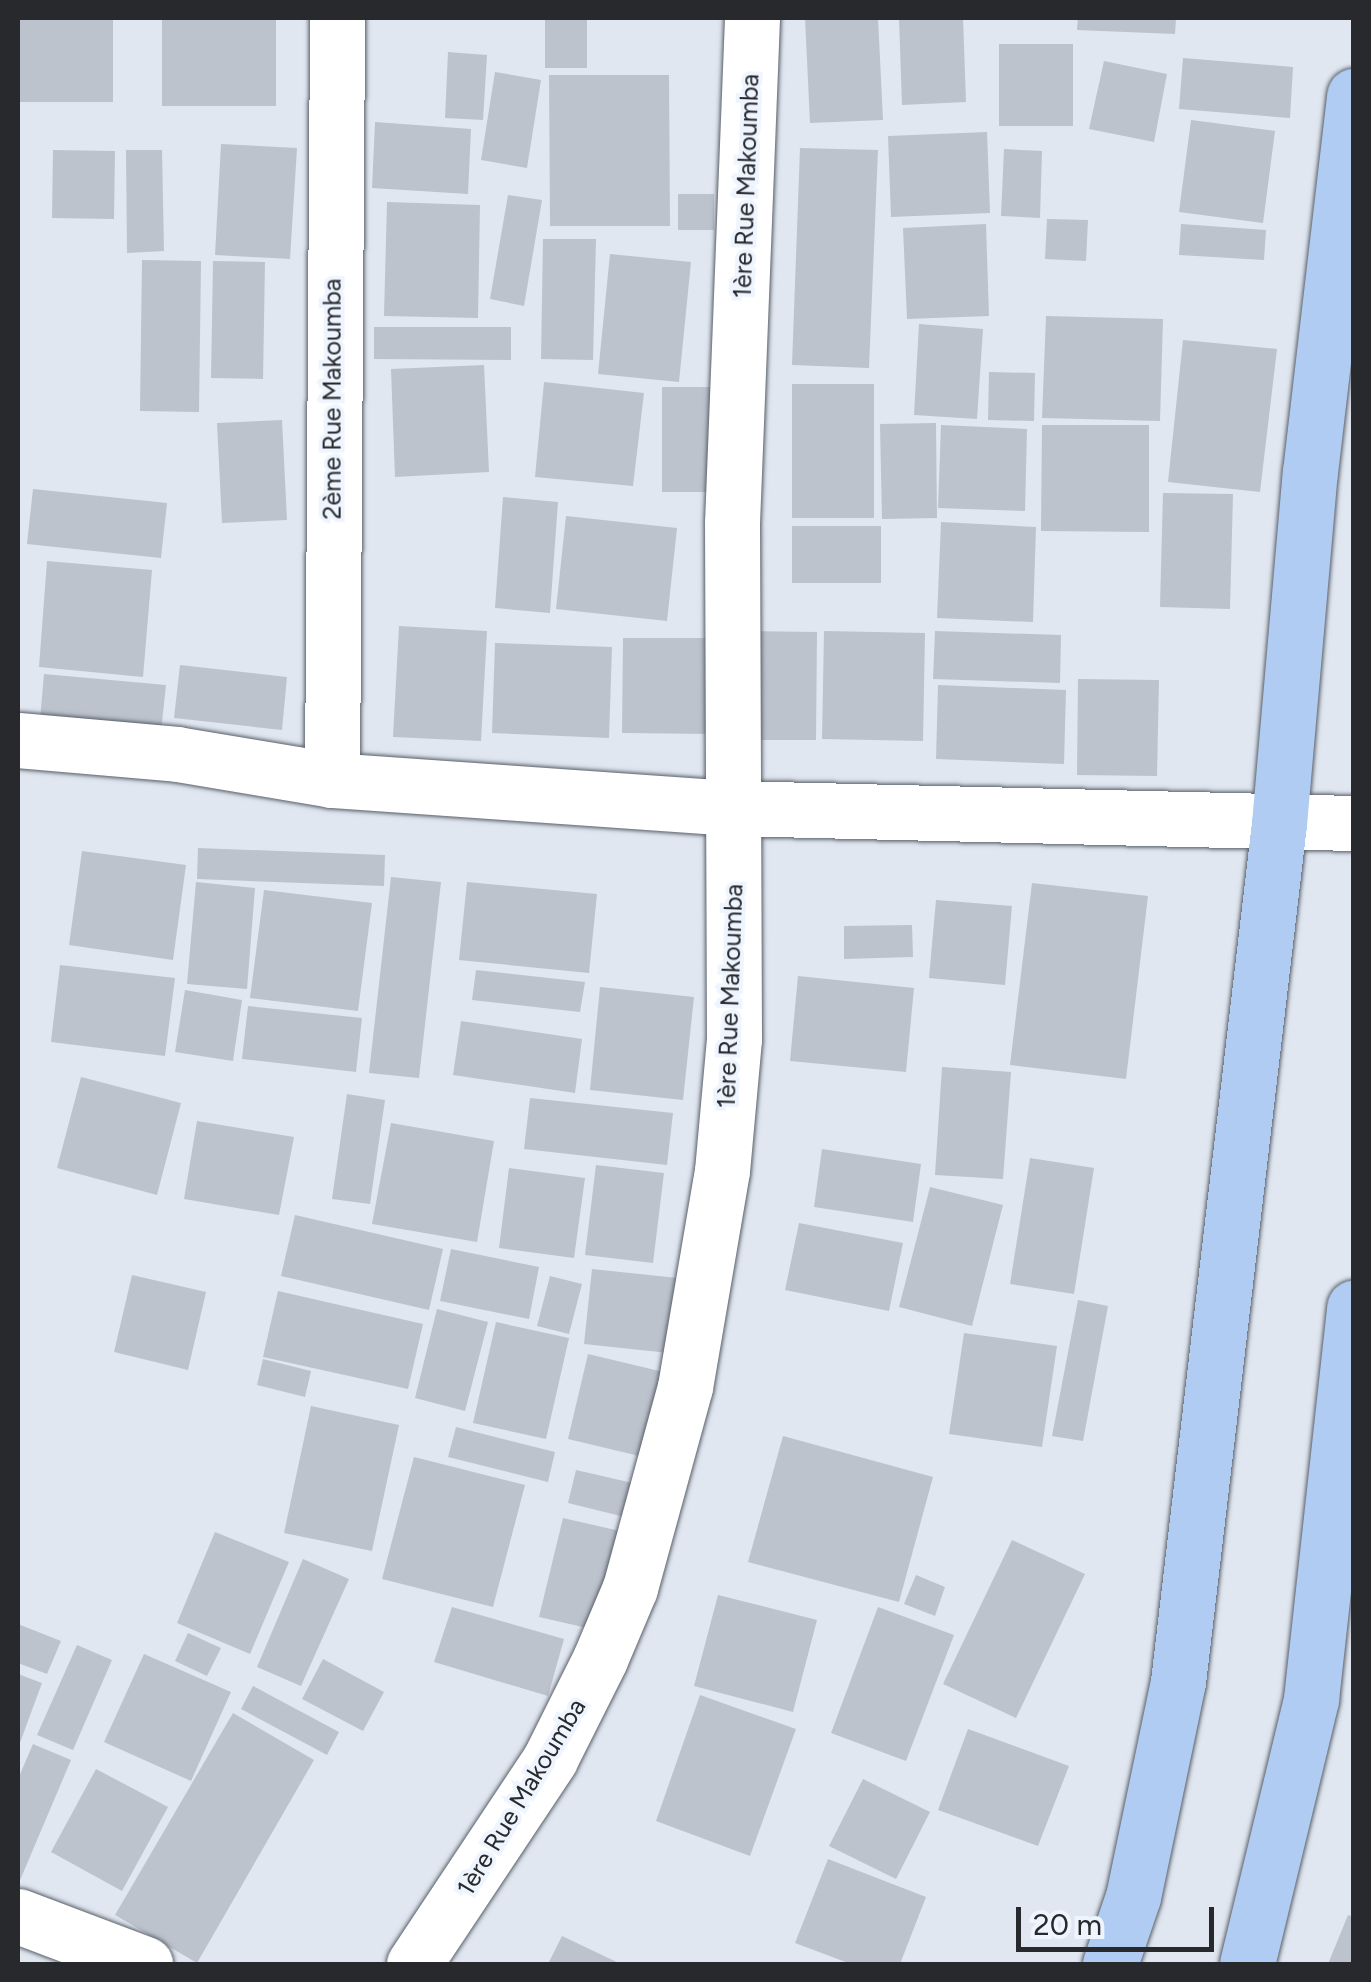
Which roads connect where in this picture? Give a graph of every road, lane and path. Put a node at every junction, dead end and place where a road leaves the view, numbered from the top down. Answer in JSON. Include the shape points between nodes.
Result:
{"nodes":[{"id":1,"x":337,"y":18,"type":"edge"},
{"id":2,"x":752,"y":18,"type":"edge"},
{"id":3,"x":1354,"y":96,"type":"edge"},
{"id":4,"x":18,"y":740,"type":"edge"},
{"id":5,"x":332,"y":780,"type":"junction"},
{"id":6,"x":731,"y":808,"type":"junction"},
{"id":7,"x":1354,"y":823,"type":"edge"},
{"id":8,"x":1279,"y":824,"type":"junction"},
{"id":9,"x":1354,"y":1307,"type":"edge"},
{"id":10,"x":18,"y":1916,"type":"edge"},
{"id":11,"x":145,"y":1964,"type":"edge"},
{"id":12,"x":414,"y":1964,"type":"edge"},
{"id":13,"x":1110,"y":1964,"type":"edge"},
{"id":14,"x":1247,"y":1964,"type":"edge"}],
"edges":[{"from":1,"to":5,"type":"street","name":"2ème Rue Makoumba"},
{"from":2,"to":6,"type":"street","name":"1ère Rue Makoumba","via":[[732,524]]},
{"from":3,"to":8,"type":"main road","via":[[1310,472]]},
{"from":4,"to":5,"type":"street","via":[[177,754]]},
{"from":5,"to":6,"type":"street"},
{"from":6,"to":8,"type":"street"},
{"from":6,"to":12,"type":"street","name":"1ère Rue Makoumba","via":[[734,1039],[722,1170],[660,1492],[630,1588],[550,1759]]},
{"from":7,"to":8,"type":"street"},
{"from":8,"to":13,"type":"main road","via":[[1178,1682],[1133,1897]]},
{"from":9,"to":14,"type":"main road","via":[[1310,1699]]},
{"from":10,"to":11,"type":"street"}]}
